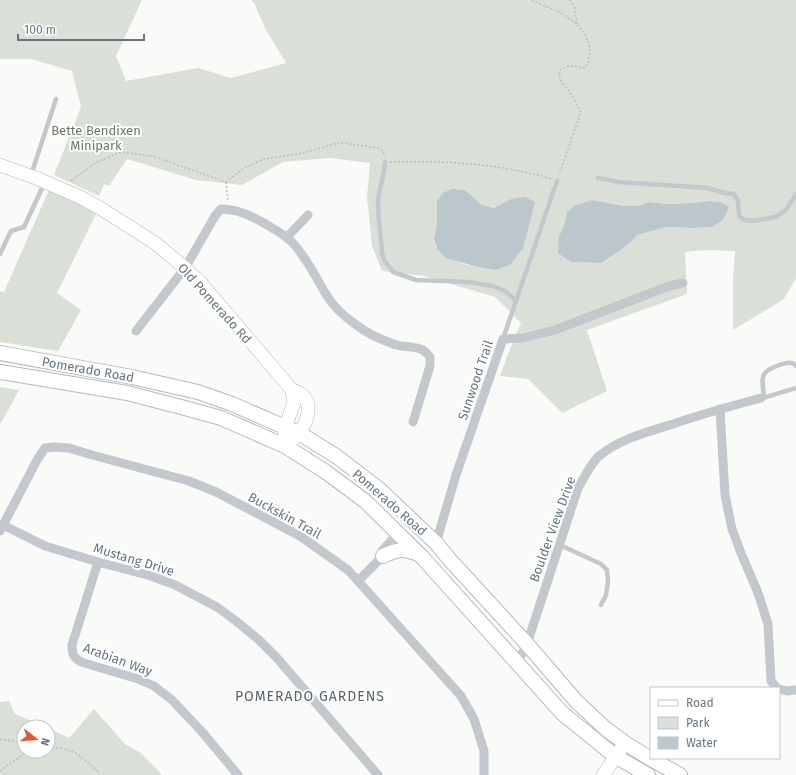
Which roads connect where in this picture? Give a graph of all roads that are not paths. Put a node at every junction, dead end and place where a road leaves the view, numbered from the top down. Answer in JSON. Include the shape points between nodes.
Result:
{"nodes":[{"id":1,"x":56,"y":99,"type":"dead end"},
{"id":2,"x":385,"y":162,"type":"road end"},
{"id":3,"x":0,"y":166,"type":"edge"},
{"id":4,"x":598,"y":178,"type":"dead end"},
{"id":5,"x":40,"y":180,"type":"junction"},
{"id":6,"x":557,"y":181,"type":"road end"},
{"id":7,"x":796,"y":194,"type":"edge"},
{"id":8,"x":308,"y":215,"type":"dead end"},
{"id":9,"x":287,"y":237,"type":"junction"},
{"id":10,"x":0,"y":254,"type":"edge"},
{"id":11,"x":185,"y":268,"type":"junction"},
{"id":12,"x":683,"y":283,"type":"dead end"},
{"id":13,"x":516,"y":301,"type":"junction"},
{"id":14,"x":136,"y":331,"type":"dead end"},
{"id":15,"x":502,"y":339,"type":"junction"},
{"id":16,"x":0,"y":353,"type":"edge"},
{"id":17,"x":796,"y":366,"type":"edge"},
{"id":18,"x":0,"y":372,"type":"edge"},
{"id":19,"x":796,"y":388,"type":"edge"},
{"id":20,"x":292,"y":390,"type":"junction"},
{"id":21,"x":763,"y":398,"type":"junction"},
{"id":22,"x":720,"y":409,"type":"junction"},
{"id":23,"x":413,"y":422,"type":"dead end"},
{"id":24,"x":285,"y":427,"type":"junction"},
{"id":25,"x":299,"y":434,"type":"junction"},
{"id":26,"x":285,"y":446,"type":"junction"},
{"id":27,"x":1,"y":528,"type":"edge"},
{"id":28,"x":398,"y":533,"type":"junction"},
{"id":29,"x":436,"y":543,"type":"junction"},
{"id":30,"x":560,"y":544,"type":"junction"},
{"id":31,"x":418,"y":554,"type":"junction"},
{"id":32,"x":383,"y":556,"type":"junction"},
{"id":33,"x":98,"y":562,"type":"junction"},
{"id":34,"x":358,"y":581,"type":"junction"},
{"id":35,"x":601,"y":604,"type":"dead end"},
{"id":36,"x":527,"y":644,"type":"junction"},
{"id":37,"x":517,"y":663,"type":"junction"},
{"id":38,"x":777,"y":687,"type":"edge"},
{"id":39,"x":780,"y":689,"type":"edge"},
{"id":40,"x":796,"y":690,"type":"edge"},
{"id":41,"x":625,"y":743,"type":"junction"},
{"id":42,"x":615,"y":756,"type":"junction"},
{"id":43,"x":650,"y":758,"type":"edge"},
{"id":44,"x":651,"y":759,"type":"edge"},
{"id":45,"x":238,"y":775,"type":"edge"},
{"id":46,"x":378,"y":775,"type":"edge"},
{"id":47,"x":484,"y":775,"type":"edge"},
{"id":48,"x":603,"y":775,"type":"edge"},
{"id":49,"x":648,"y":775,"type":"edge"},
{"id":50,"x":680,"y":775,"type":"edge"}],
"edges":[{"from":1,"to":5,"type":"lane","via":[[32,169]]},
{"from":2,"to":13,"type":"lane","via":[[378,204],[382,253],[393,272],[416,280],[469,282],[493,286],[504,290]]},
{"from":3,"to":5,"type":"street","name":"Old Pomerado Rd"},
{"from":4,"to":7,"type":"lane","via":[[619,182],[708,188],[734,194],[738,201],[740,217],[745,220],[775,217],[786,210]]},
{"from":5,"to":10,"type":"lane","via":[[24,226],[12,231]]},
{"from":5,"to":11,"type":"street","name":"Old Pomerado Rd","via":[[112,214],[155,242]]},
{"from":6,"to":13,"type":"lane"},
{"from":8,"to":9,"type":"street"},
{"from":9,"to":11,"type":"street","via":[[256,219],[229,209],[221,209]]},
{"from":9,"to":23,"type":"street","via":[[314,272],[328,298],[350,320],[378,338],[418,348],[430,357],[430,366]]},
{"from":11,"to":14,"type":"street"},
{"from":11,"to":20,"type":"street","name":"Old Pomerado Rd","via":[[200,282]]},
{"from":12,"to":15,"type":"street","name":"Sunwood Trail","via":[[669,286],[555,330],[523,338]]},
{"from":13,"to":15,"type":"lane"},
{"from":15,"to":29,"type":"street","name":"Sunwood Trail"},
{"from":16,"to":24,"type":"main road","name":"Pomerado Road","via":[[198,392]]},
{"from":17,"to":21,"type":"lane","via":[[790,362],[765,372]]},
{"from":18,"to":26,"type":"main road","name":"Pomerado Road","via":[[127,393],[185,408],[221,418]]},
{"from":19,"to":21,"type":"lane"},
{"from":20,"to":24,"type":"street","via":[[294,403]]},
{"from":20,"to":25,"type":"street","name":"Old Pomerado Rd","via":[[306,399],[308,407]]},
{"from":21,"to":22,"type":"street","name":"Boulder View Drive"},
{"from":22,"to":30,"type":"street","name":"Boulder View Drive","via":[[637,435],[616,445],[598,458],[578,488]]},
{"from":22,"to":38,"type":"street","via":[[725,495],[732,529],[768,624],[772,680]]},
{"from":24,"to":25,"type":"main road","name":"Pomerado Road"},
{"from":24,"to":26,"type":"street"},
{"from":25,"to":26,"type":"street","name":"Old Pomerado Rd"},
{"from":25,"to":29,"type":"main road","name":"Pomerado Road","via":[[336,456],[379,489]]},
{"from":26,"to":28,"type":"main road","name":"Pomerado Road","via":[[365,501]]},
{"from":27,"to":33,"type":"street","name":"Mustang Drive","via":[[45,546]]},
{"from":27,"to":34,"type":"street","name":"Buckskin Trail","via":[[45,448],[69,448],[189,481],[216,492],[300,536],[348,570]]},
{"from":28,"to":29,"type":"main road","via":[[414,532],[424,540]]},
{"from":28,"to":31,"type":"main road","name":"Pomerado Road"},
{"from":28,"to":32,"type":"street","via":[[382,551]]},
{"from":29,"to":36,"type":"main road","name":"Pomerado Road"},
{"from":30,"to":35,"type":"lane","via":[[601,564],[607,570],[606,595]]},
{"from":30,"to":36,"type":"street","name":"Boulder View Drive"},
{"from":31,"to":32,"type":"main road","via":[[402,549]]},
{"from":31,"to":37,"type":"main road","name":"Pomerado Road"},
{"from":32,"to":34,"type":"street"},
{"from":33,"to":45,"type":"street","name":"Arabian Way","via":[[72,645],[74,658],[154,686],[172,700]]},
{"from":33,"to":46,"type":"street","name":"Mustang Drive","via":[[175,585],[217,607],[236,621],[277,658]]},
{"from":34,"to":47,"type":"street","name":"Buckskin Trail","via":[[461,696],[474,720],[484,751]]},
{"from":36,"to":37,"type":"street","name":"Boulder View Drive"},
{"from":36,"to":41,"type":"main road","name":"Pomerado Road","via":[[576,701]]},
{"from":37,"to":42,"type":"main road","name":"Pomerado Road","via":[[562,713]]},
{"from":39,"to":40,"type":"street"},
{"from":41,"to":42,"type":"street"},
{"from":41,"to":43,"type":"main road","name":"Pomerado Road"},
{"from":42,"to":48,"type":"street"},
{"from":42,"to":49,"type":"main road","name":"Pomerado Road"},
{"from":44,"to":50,"type":"main road","name":"Pomerado Road"}]}
